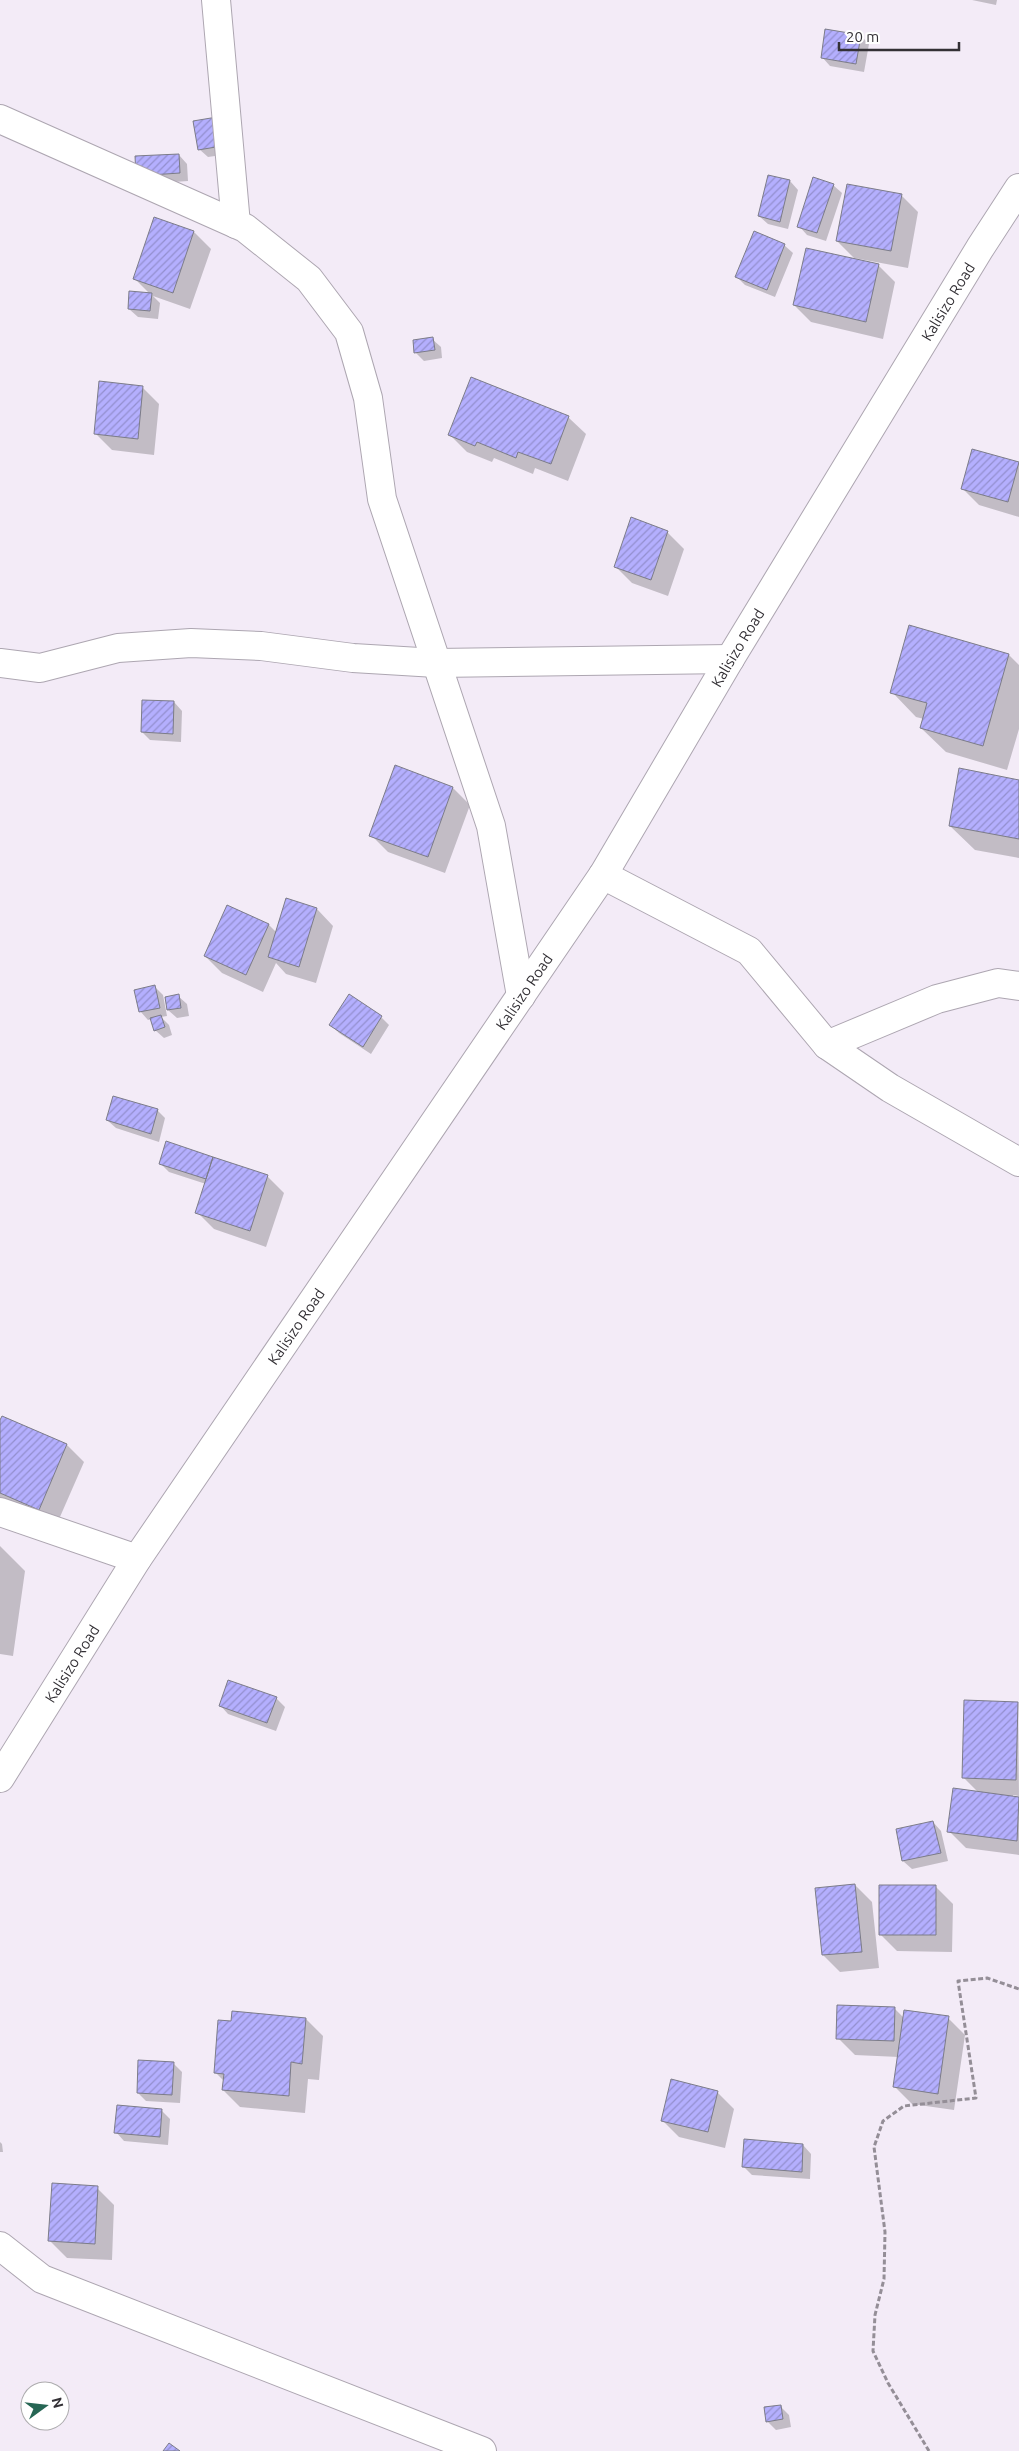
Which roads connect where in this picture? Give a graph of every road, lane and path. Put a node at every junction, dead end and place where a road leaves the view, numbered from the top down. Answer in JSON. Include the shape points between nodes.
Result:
{"nodes":[{"id":1,"x":216,"y":0,"type":"edge"},
{"id":2,"x":0,"y":119,"type":"edge"},
{"id":3,"x":1019,"y":188,"type":"edge"},
{"id":4,"x":236,"y":224,"type":"junction"},
{"id":5,"x":730,"y":659,"type":"junction"},
{"id":6,"x":0,"y":663,"type":"edge"},
{"id":7,"x":436,"y":663,"type":"junction"},
{"id":8,"x":603,"y":875,"type":"junction"},
{"id":9,"x":1019,"y":986,"type":"edge"},
{"id":10,"x":521,"y":996,"type":"junction"},
{"id":11,"x":827,"y":1045,"type":"junction"},
{"id":12,"x":1019,"y":1162,"type":"edge"},
{"id":13,"x":0,"y":1512,"type":"edge"},
{"id":14,"x":137,"y":1560,"type":"junction"},
{"id":15,"x":0,"y":1778,"type":"edge"},
{"id":16,"x":1019,"y":1990,"type":"edge"},
{"id":17,"x":0,"y":2246,"type":"edge"},
{"id":18,"x":482,"y":2451,"type":"edge"},
{"id":19,"x":929,"y":2451,"type":"edge"}],
"edges":[{"from":1,"to":4,"type":"street"},
{"from":2,"to":4,"type":"street"},
{"from":3,"to":5,"type":"street","name":"Kalisizo Road"},
{"from":4,"to":7,"type":"street","via":[[309,278],[348,332],[368,398],[382,499]]},
{"from":5,"to":7,"type":"street"},
{"from":5,"to":8,"type":"street","name":"Kalisizo Road"},
{"from":6,"to":7,"type":"street","via":[[40,668],[118,648],[191,642]]},
{"from":7,"to":10,"type":"street","via":[[491,826]]},
{"from":8,"to":10,"type":"street","name":"Kalisizo Road"},
{"from":8,"to":11,"type":"street","via":[[749,951]]},
{"from":9,"to":11,"type":"street","via":[[998,982],[937,999]]},
{"from":10,"to":14,"type":"street","name":"Kalisizo Road"},
{"from":11,"to":12,"type":"street","via":[[890,1088]]},
{"from":13,"to":14,"type":"street"},
{"from":14,"to":15,"type":"street","name":"Kalisizo Road"},
{"from":16,"to":19,"type":"path","via":[[987,1978],[958,1981],[976,2098],[904,2106],[883,2121],[874,2147],[885,2232],[884,2279],[875,2315],[873,2351]]},
{"from":17,"to":18,"type":"street","via":[[42,2280]]}]}
